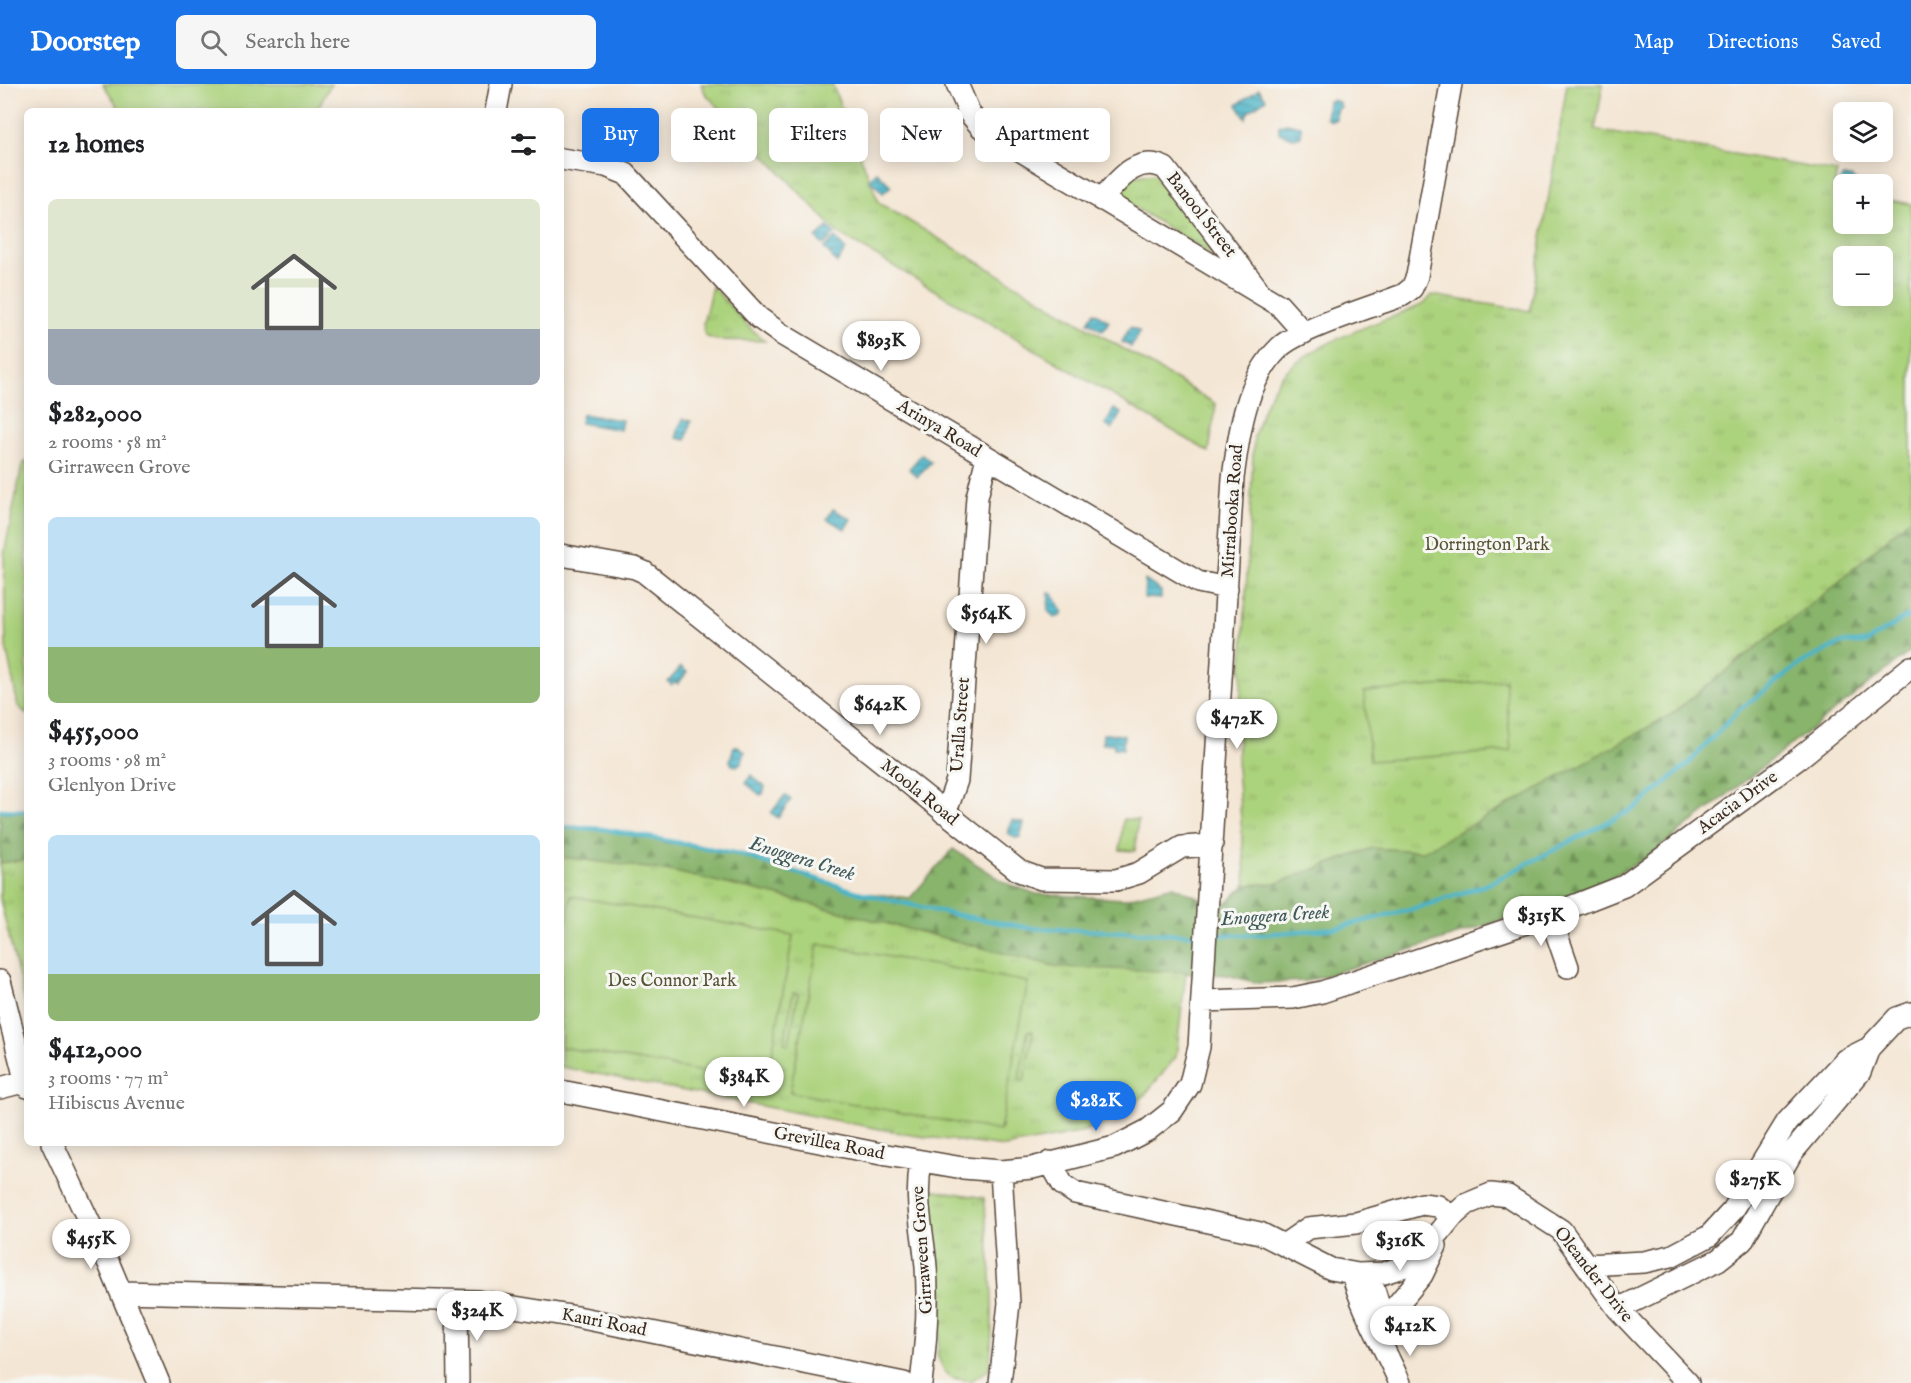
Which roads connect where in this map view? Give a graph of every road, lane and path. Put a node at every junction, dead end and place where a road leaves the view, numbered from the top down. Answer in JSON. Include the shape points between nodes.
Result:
{"nodes":[{"id":1,"x":501,"y":84,"type":"edge"},
{"id":2,"x":957,"y":84,"type":"edge"},
{"id":3,"x":1451,"y":84,"type":"edge"},
{"id":4,"x":497,"y":108,"type":"edge"},
{"id":5,"x":564,"y":159,"type":"edge"},
{"id":6,"x":1101,"y":200,"type":"junction"},
{"id":7,"x":1263,"y":297,"type":"junction"},
{"id":8,"x":1304,"y":333,"type":"junction"},
{"id":9,"x":987,"y":457,"type":"junction"},
{"id":10,"x":564,"y":556,"type":"edge"},
{"id":11,"x":1227,"y":588,"type":"junction"},
{"id":12,"x":1911,"y":668,"type":"edge"},
{"id":13,"x":943,"y":812,"type":"junction"},
{"id":14,"x":1212,"y":845,"type":"junction"},
{"id":15,"x":1550,"y":915,"type":"junction"},
{"id":16,"x":1568,"y":967,"type":"dead end"},
{"id":17,"x":0,"y":981,"type":"edge"},
{"id":18,"x":1203,"y":1001,"type":"junction"},
{"id":19,"x":1911,"y":1013,"type":"edge"},
{"id":20,"x":1869,"y":1048,"type":"junction"},
{"id":21,"x":24,"y":1075,"type":"edge"},
{"id":22,"x":24,"y":1083,"type":"edge"},
{"id":23,"x":0,"y":1088,"type":"edge"},
{"id":24,"x":564,"y":1092,"type":"edge"},
{"id":25,"x":52,"y":1146,"type":"edge"},
{"id":26,"x":921,"y":1162,"type":"junction"},
{"id":27,"x":1050,"y":1162,"type":"junction"},
{"id":28,"x":1001,"y":1171,"type":"junction"},
{"id":29,"x":1447,"y":1222,"type":"junction"},
{"id":30,"x":1285,"y":1244,"type":"junction"},
{"id":31,"x":1586,"y":1265,"type":"junction"},
{"id":32,"x":1360,"y":1274,"type":"junction"},
{"id":33,"x":121,"y":1292,"type":"junction"},
{"id":34,"x":457,"y":1301,"type":"junction"},
{"id":35,"x":1618,"y":1309,"type":"junction"},
{"id":36,"x":1382,"y":1323,"type":"junction"},
{"id":37,"x":1384,"y":1347,"type":"junction"},
{"id":38,"x":159,"y":1383,"type":"edge"},
{"id":39,"x":458,"y":1383,"type":"edge"},
{"id":40,"x":904,"y":1383,"type":"edge"},
{"id":41,"x":921,"y":1383,"type":"edge"},
{"id":42,"x":1000,"y":1383,"type":"edge"},
{"id":43,"x":1400,"y":1383,"type":"edge"},
{"id":44,"x":1688,"y":1383,"type":"edge"}],
"edges":[{"from":1,"to":4,"type":"street"},
{"from":2,"to":6,"type":"street","name":"Banool Street","via":[[981,128]]},
{"from":3,"to":8,"type":"street","name":"Mirrabooka Road","via":[[1412,288]]},
{"from":5,"to":9,"type":"street","name":"Arinya Road","via":[[606,166],[626,174],[768,325]]},
{"from":6,"to":7,"type":"street","name":"Banool Street"},
{"from":6,"to":7,"type":"street","name":"Banool Street","via":[[1133,167],[1153,164],[1165,168]]},
{"from":7,"to":8,"type":"street","name":"Banool Street","via":[[1290,314]]},
{"from":8,"to":11,"type":"street","name":"Mirrabooka Road","via":[[1282,345],[1263,368],[1248,399],[1233,478]]},
{"from":9,"to":11,"type":"street","name":"Arinya Road","via":[[1198,582]]},
{"from":9,"to":13,"type":"street","name":"Uralla Street","via":[[977,497],[957,780],[950,804]]},
{"from":10,"to":13,"type":"street","name":"Moola Road","via":[[644,572]]},
{"from":11,"to":14,"type":"street","name":"Mirrabooka Road"},
{"from":12,"to":15,"type":"street","name":"Acacia Drive","via":[[1798,759],[1624,886]]},
{"from":13,"to":14,"type":"street","name":"Moola Road","via":[[1006,862],[1041,879],[1127,878],[1175,850]]},
{"from":14,"to":18,"type":"street","name":"Mirrabooka Road"},
{"from":15,"to":16,"type":"street"},
{"from":15,"to":18,"type":"street","name":"Acacia Drive","via":[[1322,992],[1293,998]]},
{"from":17,"to":21,"type":"street"},
{"from":18,"to":27,"type":"street","name":"Girraween Grove","via":[[1199,1047],[1190,1084],[1172,1111],[1149,1130],[1115,1147]]},
{"from":19,"to":20,"type":"street","via":[[1897,1018]]},
{"from":20,"to":31,"type":"street","via":[[1845,1060],[1787,1122],[1733,1210],[1709,1236],[1671,1256],[1644,1262]]},
{"from":20,"to":35,"type":"street","via":[[1860,1072],[1791,1155],[1742,1241],[1718,1260]]},
{"from":22,"to":23,"type":"street"},
{"from":24,"to":26,"type":"street","name":"Grevillea Road"},
{"from":25,"to":33,"type":"street"},
{"from":26,"to":28,"type":"street","name":"Girraween Grove"},
{"from":26,"to":41,"type":"street","name":"Girraween Grove","via":[[916,1190],[926,1268],[928,1327]]},
{"from":27,"to":28,"type":"street","name":"Girraween Grove"},
{"from":27,"to":30,"type":"street","name":"Oleander Drive","via":[[1063,1185],[1075,1193],[1246,1230]]},
{"from":28,"to":42,"type":"street","via":[[1009,1303]]},
{"from":29,"to":30,"type":"street","via":[[1438,1206],[1422,1204],[1356,1223],[1308,1228]]},
{"from":29,"to":31,"type":"street","name":"Oleander Drive","via":[[1467,1204],[1488,1195],[1509,1196],[1561,1230]]},
{"from":29,"to":32,"type":"street","name":"Oleander Drive","via":[[1413,1261],[1390,1271]]},
{"from":29,"to":36,"type":"street","via":[[1422,1275]]},
{"from":30,"to":32,"type":"street","name":"Oleander Drive","via":[[1316,1263]]},
{"from":31,"to":35,"type":"street","name":"Oleander Drive"},
{"from":32,"to":36,"type":"street"},
{"from":32,"to":37,"type":"street","via":[[1365,1315]]},
{"from":33,"to":34,"type":"street","name":"Kauri Road"},
{"from":33,"to":38,"type":"street"},
{"from":34,"to":39,"type":"street"},
{"from":34,"to":40,"type":"street","name":"Kauri Road","via":[[524,1307]]},
{"from":35,"to":44,"type":"street","name":"Oleander Drive"},
{"from":36,"to":37,"type":"street"},
{"from":37,"to":43,"type":"street"}]}
